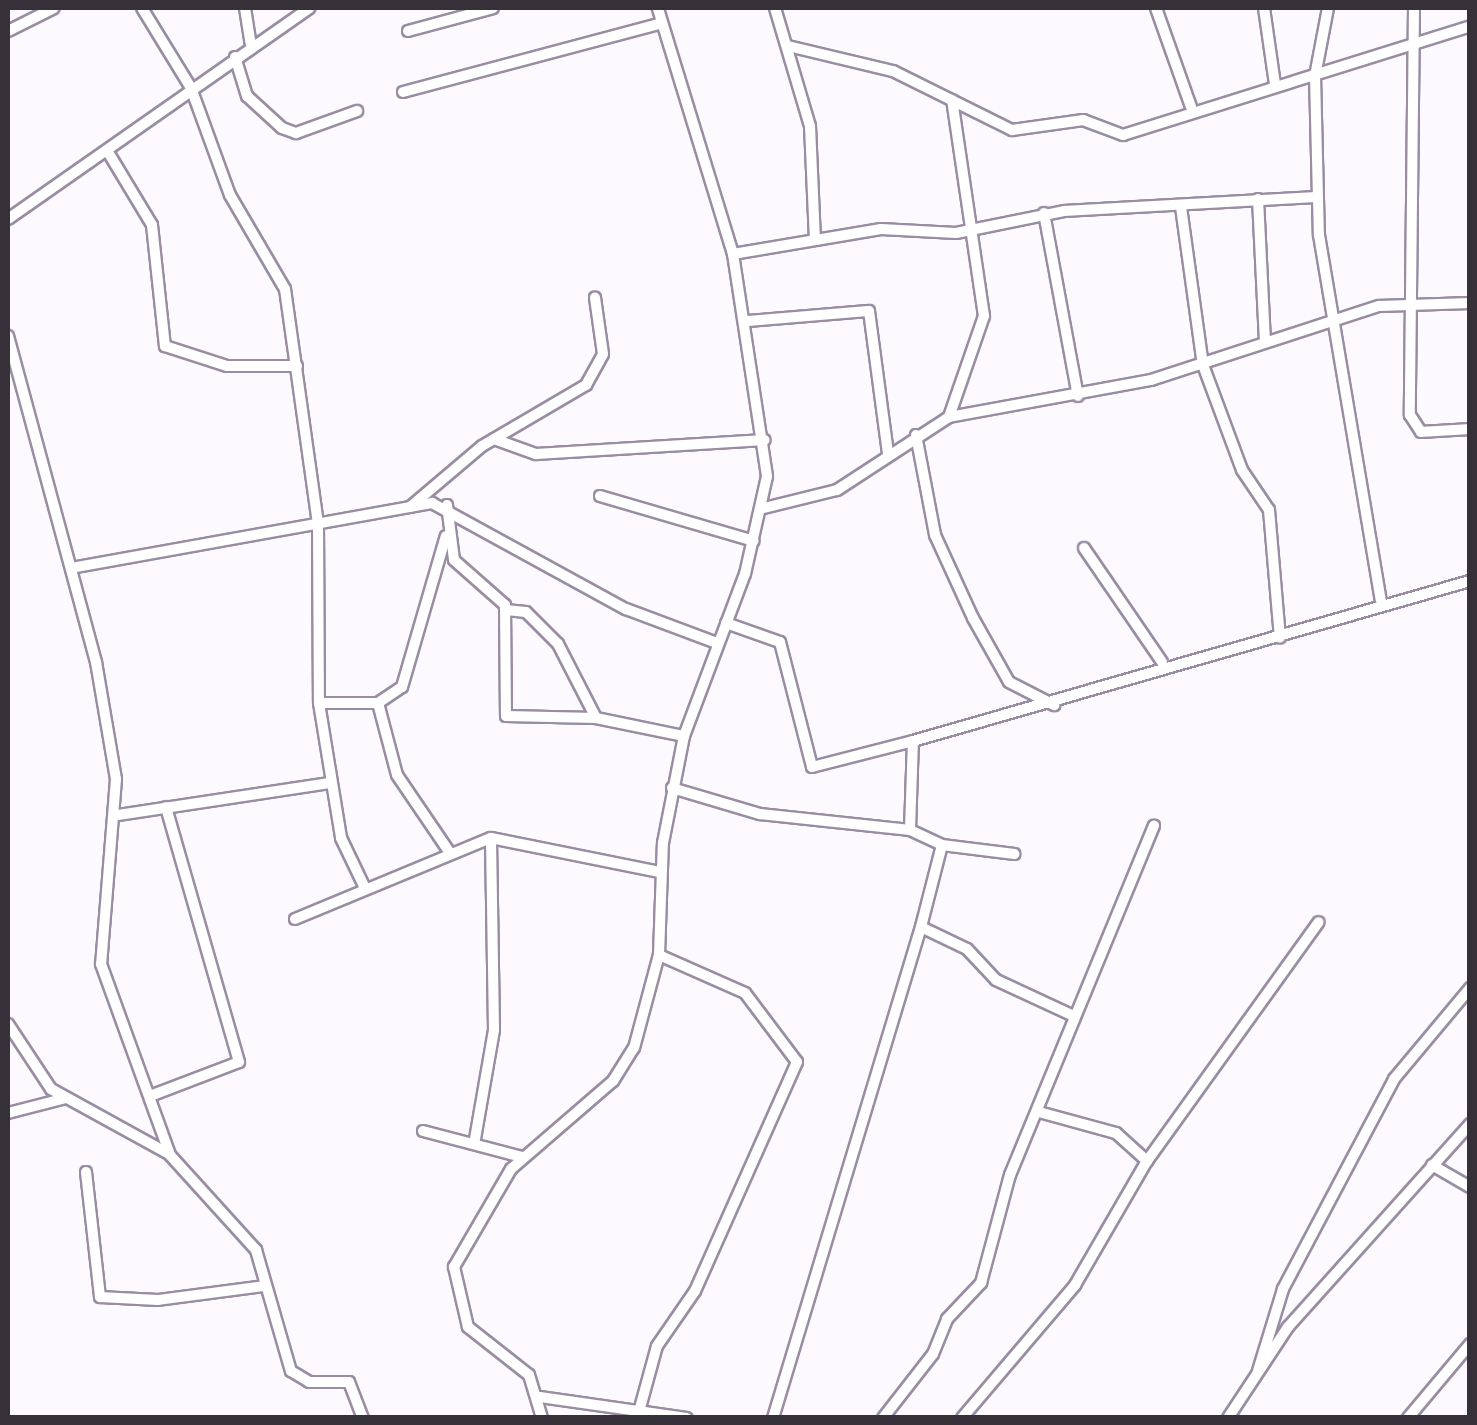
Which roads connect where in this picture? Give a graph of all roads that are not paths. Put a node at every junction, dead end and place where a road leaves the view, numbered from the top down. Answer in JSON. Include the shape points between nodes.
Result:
{"nodes":[{"id":1,"x":20,"y":8,"type":"edge"},
{"id":2,"x":54,"y":8,"type":"edge"},
{"id":3,"x":142,"y":8,"type":"edge"},
{"id":4,"x":245,"y":8,"type":"edge"},
{"id":5,"x":308,"y":8,"type":"edge"},
{"id":6,"x":494,"y":8,"type":"edge"},
{"id":7,"x":658,"y":8,"type":"edge"},
{"id":8,"x":775,"y":8,"type":"edge"},
{"id":9,"x":1156,"y":8,"type":"edge"},
{"id":10,"x":1264,"y":8,"type":"edge"},
{"id":11,"x":1328,"y":8,"type":"edge"},
{"id":12,"x":1414,"y":8,"type":"edge"},
{"id":13,"x":26,"y":20,"type":"junction"},
{"id":14,"x":662,"y":22,"type":"junction"},
{"id":15,"x":1470,"y":26,"type":"edge"},
{"id":16,"x":8,"y":31,"type":"edge"},
{"id":17,"x":408,"y":32,"type":"dead end"},
{"id":18,"x":251,"y":44,"type":"junction"},
{"id":19,"x":788,"y":46,"type":"junction"},
{"id":20,"x":1407,"y":50,"type":"junction"},
{"id":21,"x":235,"y":56,"type":"junction"},
{"id":22,"x":1316,"y":76,"type":"junction"},
{"id":23,"x":1276,"y":84,"type":"junction"},
{"id":24,"x":192,"y":88,"type":"junction"},
{"id":25,"x":403,"y":92,"type":"dead end"},
{"id":26,"x":952,"y":100,"type":"junction"},
{"id":27,"x":1190,"y":106,"type":"junction"},
{"id":28,"x":358,"y":112,"type":"dead end"},
{"id":29,"x":108,"y":152,"type":"junction"},
{"id":30,"x":1316,"y":196,"type":"junction"},
{"id":31,"x":1258,"y":199,"type":"junction"},
{"id":32,"x":1181,"y":207,"type":"junction"},
{"id":33,"x":1044,"y":213,"type":"junction"},
{"id":34,"x":8,"y":219,"type":"edge"},
{"id":35,"x":973,"y":230,"type":"junction"},
{"id":36,"x":815,"y":240,"type":"junction"},
{"id":37,"x":733,"y":254,"type":"junction"},
{"id":38,"x":595,"y":298,"type":"dead end"},
{"id":39,"x":1410,"y":303,"type":"junction"},
{"id":40,"x":1470,"y":303,"type":"edge"},
{"id":41,"x":1332,"y":316,"type":"junction"},
{"id":42,"x":747,"y":321,"type":"junction"},
{"id":43,"x":8,"y":336,"type":"edge"},
{"id":44,"x":1265,"y":340,"type":"junction"},
{"id":45,"x":11,"y":359,"type":"edge"},
{"id":46,"x":1202,"y":365,"type":"junction"},
{"id":47,"x":297,"y":366,"type":"junction"},
{"id":48,"x":1078,"y":396,"type":"junction"},
{"id":49,"x":949,"y":417,"type":"junction"},
{"id":50,"x":1470,"y":429,"type":"edge"},
{"id":51,"x":916,"y":435,"type":"junction"},
{"id":52,"x":494,"y":439,"type":"junction"},
{"id":53,"x":765,"y":440,"type":"junction"},
{"id":54,"x":888,"y":454,"type":"junction"},
{"id":55,"x":600,"y":496,"type":"dead end"},
{"id":56,"x":448,"y":505,"type":"junction"},
{"id":57,"x":410,"y":508,"type":"junction"},
{"id":58,"x":764,"y":508,"type":"junction"},
{"id":59,"x":318,"y":523,"type":"junction"},
{"id":60,"x":446,"y":536,"type":"junction"},
{"id":61,"x":754,"y":542,"type":"junction"},
{"id":62,"x":1084,"y":548,"type":"dead end"},
{"id":63,"x":71,"y":568,"type":"junction"},
{"id":64,"x":1470,"y":580,"type":"edge"},
{"id":65,"x":1381,"y":601,"type":"junction"},
{"id":66,"x":506,"y":610,"type":"junction"},
{"id":67,"x":726,"y":622,"type":"junction"},
{"id":68,"x":1280,"y":638,"type":"junction"},
{"id":69,"x":717,"y":643,"type":"junction"},
{"id":70,"x":1162,"y":662,"type":"junction"},
{"id":71,"x":319,"y":703,"type":"junction"},
{"id":72,"x":378,"y":703,"type":"junction"},
{"id":73,"x":1054,"y":706,"type":"junction"},
{"id":74,"x":596,"y":718,"type":"junction"},
{"id":75,"x":684,"y":736,"type":"junction"},
{"id":76,"x":913,"y":740,"type":"junction"},
{"id":77,"x":330,"y":783,"type":"junction"},
{"id":78,"x":672,"y":788,"type":"junction"},
{"id":79,"x":166,"y":807,"type":"junction"},
{"id":80,"x":118,"y":815,"type":"junction"},
{"id":81,"x":1154,"y":825,"type":"dead end"},
{"id":82,"x":910,"y":830,"type":"junction"},
{"id":83,"x":491,"y":838,"type":"junction"},
{"id":84,"x":942,"y":844,"type":"junction"},
{"id":85,"x":448,"y":850,"type":"junction"},
{"id":86,"x":1014,"y":854,"type":"dead end"},
{"id":87,"x":660,"y":872,"type":"junction"},
{"id":88,"x":365,"y":888,"type":"junction"},
{"id":89,"x":295,"y":919,"type":"dead end"},
{"id":90,"x":1318,"y":922,"type":"dead end"},
{"id":91,"x":921,"y":927,"type":"junction"},
{"id":92,"x":659,"y":955,"type":"junction"},
{"id":93,"x":1470,"y":988,"type":"edge"},
{"id":94,"x":1458,"y":1001,"type":"junction"},
{"id":95,"x":1470,"y":1013,"type":"edge"},
{"id":96,"x":1074,"y":1016,"type":"junction"},
{"id":97,"x":8,"y":1024,"type":"edge"},
{"id":98,"x":150,"y":1096,"type":"junction"},
{"id":99,"x":66,"y":1098,"type":"junction"},
{"id":100,"x":1039,"y":1112,"type":"junction"},
{"id":101,"x":8,"y":1113,"type":"edge"},
{"id":102,"x":1470,"y":1124,"type":"edge"},
{"id":103,"x":423,"y":1131,"type":"dead end"},
{"id":104,"x":476,"y":1139,"type":"junction"},
{"id":105,"x":170,"y":1155,"type":"junction"},
{"id":106,"x":522,"y":1158,"type":"junction"},
{"id":107,"x":1147,"y":1161,"type":"junction"},
{"id":108,"x":1432,"y":1165,"type":"junction"},
{"id":109,"x":86,"y":1172,"type":"dead end"},
{"id":110,"x":1470,"y":1187,"type":"edge"},
{"id":111,"x":264,"y":1286,"type":"junction"},
{"id":112,"x":1470,"y":1344,"type":"edge"},
{"id":113,"x":1258,"y":1371,"type":"junction"},
{"id":114,"x":540,"y":1397,"type":"junction"},
{"id":115,"x":886,"y":1404,"type":"junction"},
{"id":116,"x":640,"y":1408,"type":"junction"},
{"id":117,"x":364,"y":1418,"type":"edge"},
{"id":118,"x":542,"y":1418,"type":"edge"},
{"id":119,"x":687,"y":1418,"type":"edge"},
{"id":120,"x":773,"y":1418,"type":"edge"},
{"id":121,"x":874,"y":1418,"type":"edge"},
{"id":122,"x":883,"y":1418,"type":"edge"},
{"id":123,"x":962,"y":1418,"type":"edge"},
{"id":124,"x":1228,"y":1418,"type":"edge"},
{"id":125,"x":1408,"y":1418,"type":"edge"}],
"edges":[{"from":1,"to":13,"type":"street"},
{"from":2,"to":13,"type":"street"},
{"from":3,"to":24,"type":"street"},
{"from":4,"to":18,"type":"street"},
{"from":5,"to":18,"type":"street"},
{"from":6,"to":17,"type":"street"},
{"from":7,"to":14,"type":"street"},
{"from":8,"to":19,"type":"street"},
{"from":9,"to":27,"type":"street"},
{"from":10,"to":23,"type":"street"},
{"from":11,"to":22,"type":"street"},
{"from":12,"to":20,"type":"street"},
{"from":13,"to":16,"type":"street"},
{"from":14,"to":25,"type":"street"},
{"from":14,"to":37,"type":"street"},
{"from":15,"to":20,"type":"street"},
{"from":18,"to":21,"type":"street"},
{"from":19,"to":26,"type":"street","via":[[893,71]]},
{"from":19,"to":36,"type":"street","via":[[816,163]]},
{"from":20,"to":22,"type":"street"},
{"from":20,"to":39,"type":"street"},
{"from":21,"to":24,"type":"street"},
{"from":21,"to":28,"type":"street","via":[[246,96],[282,128],[296,133]]},
{"from":22,"to":23,"type":"street"},
{"from":22,"to":30,"type":"street"},
{"from":23,"to":27,"type":"street"},
{"from":24,"to":29,"type":"street"},
{"from":24,"to":47,"type":"street","via":[[230,195],[285,289]]},
{"from":26,"to":27,"type":"street","via":[[1012,130],[1083,120],[1123,135]]},
{"from":26,"to":35,"type":"street"},
{"from":29,"to":34,"type":"street"},
{"from":29,"to":47,"type":"street","via":[[152,225],[165,346],[227,366]]},
{"from":30,"to":31,"type":"street"},
{"from":30,"to":41,"type":"street"},
{"from":31,"to":32,"type":"street"},
{"from":31,"to":44,"type":"street"},
{"from":32,"to":33,"type":"street"},
{"from":32,"to":46,"type":"street"},
{"from":33,"to":35,"type":"street"},
{"from":33,"to":48,"type":"street"},
{"from":35,"to":36,"type":"street"},
{"from":35,"to":49,"type":"street","via":[[983,327]]},
{"from":36,"to":37,"type":"street"},
{"from":37,"to":42,"type":"street"},
{"from":38,"to":52,"type":"street","via":[[604,337],[597,371]]},
{"from":39,"to":40,"type":"street"},
{"from":39,"to":41,"type":"street"},
{"from":39,"to":50,"type":"street","via":[[1413,424],[1421,432]]},
{"from":41,"to":44,"type":"street"},
{"from":41,"to":65,"type":"street"},
{"from":42,"to":53,"type":"street"},
{"from":42,"to":54,"type":"street","via":[[869,311]]},
{"from":43,"to":45,"type":"street"},
{"from":44,"to":46,"type":"street"},
{"from":45,"to":63,"type":"street"},
{"from":46,"to":48,"type":"street"},
{"from":46,"to":68,"type":"street","via":[[1246,479],[1269,510]]},
{"from":47,"to":59,"type":"street"},
{"from":48,"to":49,"type":"street"},
{"from":49,"to":51,"type":"street"},
{"from":51,"to":54,"type":"street"},
{"from":51,"to":73,"type":"street","via":[[935,535],[972,618],[1009,682]]},
{"from":52,"to":53,"type":"street","via":[[536,454]]},
{"from":52,"to":57,"type":"street"},
{"from":53,"to":58,"type":"street"},
{"from":54,"to":58,"type":"street","via":[[818,498]]},
{"from":55,"to":61,"type":"street"},
{"from":56,"to":57,"type":"street"},
{"from":56,"to":60,"type":"street"},
{"from":56,"to":69,"type":"street","via":[[626,609]]},
{"from":57,"to":59,"type":"street"},
{"from":58,"to":61,"type":"street"},
{"from":59,"to":63,"type":"street"},
{"from":59,"to":71,"type":"street"},
{"from":60,"to":66,"type":"street","via":[[454,560]]},
{"from":60,"to":72,"type":"street","via":[[412,669]]},
{"from":61,"to":67,"type":"street"},
{"from":62,"to":70,"type":"street"},
{"from":63,"to":80,"type":"street"},
{"from":64,"to":65,"type":"street"},
{"from":65,"to":68,"type":"street"},
{"from":66,"to":74,"type":"street","via":[[526,612],[558,644]]},
{"from":66,"to":74,"type":"street","via":[[506,716]]},
{"from":67,"to":69,"type":"street"},
{"from":67,"to":76,"type":"street","via":[[780,642],[807,764],[821,768]]},
{"from":68,"to":70,"type":"street"},
{"from":69,"to":75,"type":"street"},
{"from":70,"to":73,"type":"street"},
{"from":71,"to":72,"type":"street"},
{"from":71,"to":77,"type":"street"},
{"from":72,"to":85,"type":"street","via":[[397,776]]},
{"from":73,"to":76,"type":"street"},
{"from":74,"to":75,"type":"street"},
{"from":75,"to":78,"type":"street"},
{"from":76,"to":82,"type":"street"},
{"from":77,"to":79,"type":"street"},
{"from":77,"to":88,"type":"street","via":[[341,838]]},
{"from":78,"to":82,"type":"street","via":[[760,814]]},
{"from":78,"to":87,"type":"street"},
{"from":79,"to":80,"type":"street"},
{"from":79,"to":98,"type":"street","via":[[239,1062]]},
{"from":80,"to":98,"type":"street","via":[[100,950]]},
{"from":81,"to":96,"type":"street"},
{"from":82,"to":84,"type":"street"},
{"from":83,"to":85,"type":"street"},
{"from":83,"to":87,"type":"street"},
{"from":83,"to":104,"type":"street","via":[[494,1030]]},
{"from":84,"to":86,"type":"street"},
{"from":84,"to":91,"type":"street"},
{"from":85,"to":88,"type":"street"},
{"from":87,"to":92,"type":"street"},
{"from":88,"to":89,"type":"street"},
{"from":90,"to":107,"type":"street"},
{"from":91,"to":96,"type":"street","via":[[967,949],[996,980]]},
{"from":91,"to":120,"type":"street"},
{"from":92,"to":106,"type":"street","via":[[634,1048],[613,1080]]},
{"from":92,"to":116,"type":"street","via":[[745,993],[797,1062],[695,1291],[657,1346]]},
{"from":93,"to":94,"type":"street"},
{"from":94,"to":95,"type":"street"},
{"from":94,"to":113,"type":"street","via":[[1394,1080],[1290,1273]]},
{"from":96,"to":100,"type":"street"},
{"from":97,"to":99,"type":"street","via":[[36,1075]]},
{"from":98,"to":105,"type":"street"},
{"from":99,"to":101,"type":"street"},
{"from":99,"to":105,"type":"street"},
{"from":100,"to":107,"type":"street","via":[[1116,1133]]},
{"from":100,"to":115,"type":"street","via":[[1010,1175],[981,1284]]},
{"from":102,"to":108,"type":"street"},
{"from":103,"to":104,"type":"street"},
{"from":104,"to":106,"type":"street"},
{"from":105,"to":111,"type":"street","via":[[242,1225]]},
{"from":106,"to":114,"type":"street","via":[[474,1220],[454,1288],[468,1327],[529,1375]]},
{"from":107,"to":123,"type":"street","via":[[1075,1285]]},
{"from":108,"to":110,"type":"street"},
{"from":108,"to":113,"type":"street"},
{"from":109,"to":111,"type":"street","via":[[100,1297],[158,1300]]},
{"from":111,"to":117,"type":"street","via":[[291,1371],[309,1382],[348,1382]]},
{"from":112,"to":125,"type":"street"},
{"from":113,"to":124,"type":"street"},
{"from":114,"to":116,"type":"street"},
{"from":114,"to":118,"type":"street"},
{"from":115,"to":121,"type":"street"},
{"from":115,"to":122,"type":"street"},
{"from":116,"to":119,"type":"street"}]}
